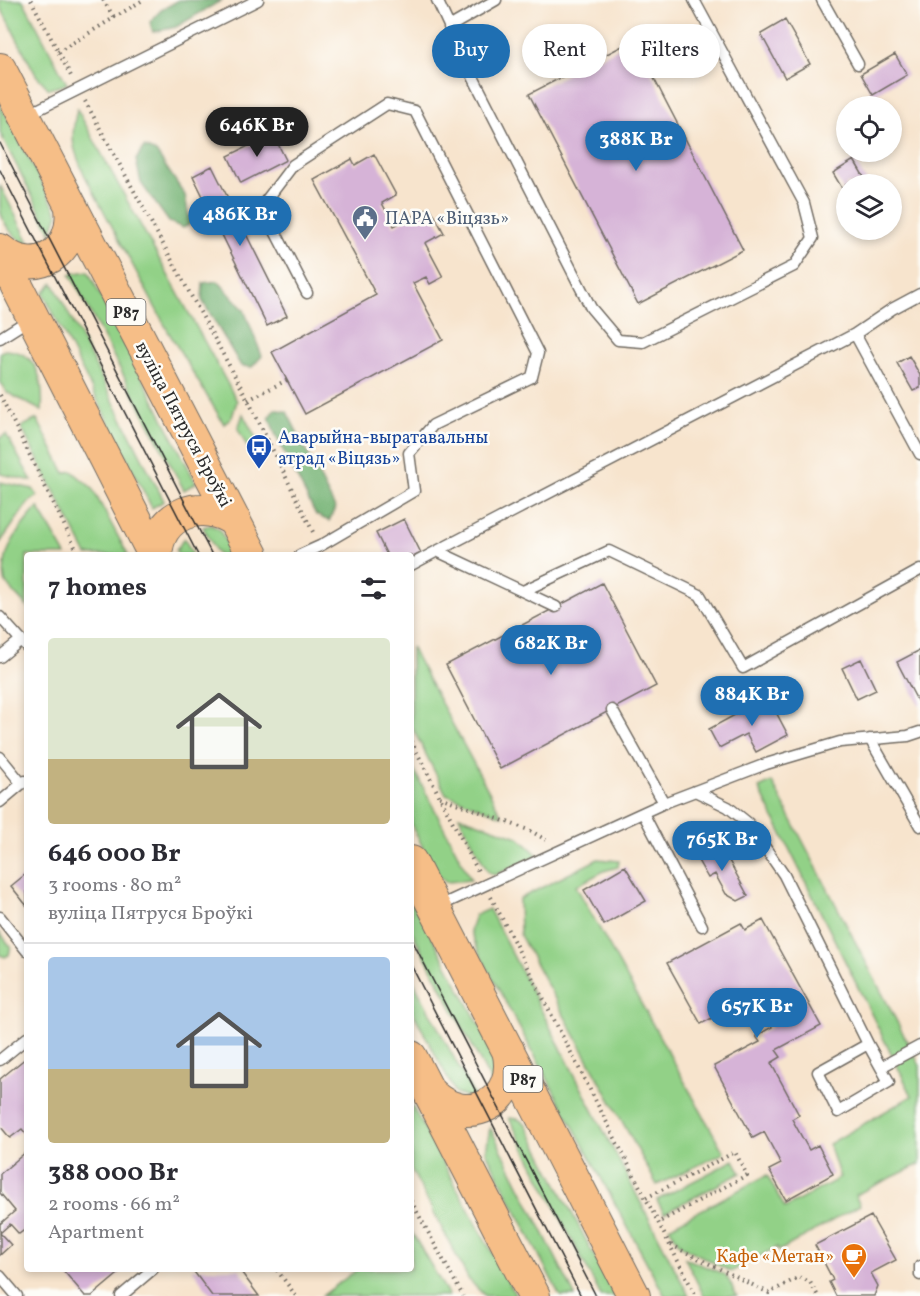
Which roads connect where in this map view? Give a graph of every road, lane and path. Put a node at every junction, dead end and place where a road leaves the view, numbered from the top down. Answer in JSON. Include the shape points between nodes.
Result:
{"nodes":[{"id":1,"x":31,"y":0,"type":"edge"},
{"id":2,"x":103,"y":0,"type":"edge"},
{"id":3,"x":143,"y":0,"type":"edge"},
{"id":4,"x":258,"y":0,"type":"edge"},
{"id":5,"x":437,"y":0,"type":"edge"},
{"id":6,"x":496,"y":0,"type":"edge"},
{"id":7,"x":694,"y":0,"type":"edge"},
{"id":8,"x":822,"y":0,"type":"edge"},
{"id":9,"x":114,"y":17,"type":"junction"},
{"id":10,"x":448,"y":24,"type":"edge"},
{"id":11,"x":454,"y":24,"type":"edge"},
{"id":12,"x":58,"y":52,"type":"junction"},
{"id":13,"x":858,"y":64,"type":"dead end"},
{"id":14,"x":0,"y":69,"type":"edge"},
{"id":15,"x":473,"y":78,"type":"edge"},
{"id":16,"x":78,"y":88,"type":"junction"},
{"id":17,"x":25,"y":116,"type":"junction"},
{"id":18,"x":71,"y":208,"type":"junction"},
{"id":19,"x":4,"y":265,"type":"edge"},
{"id":20,"x":307,"y":293,"type":"dead end"},
{"id":21,"x":920,"y":294,"type":"edge"},
{"id":22,"x":33,"y":317,"type":"junction"},
{"id":23,"x":855,"y":334,"type":"junction"},
{"id":24,"x":0,"y":338,"type":"edge"},
{"id":25,"x":287,"y":380,"type":"dead end"},
{"id":26,"x":0,"y":394,"type":"edge"},
{"id":27,"x":248,"y":400,"type":"junction"},
{"id":28,"x":920,"y":454,"type":"edge"},
{"id":29,"x":235,"y":521,"type":"junction"},
{"id":30,"x":320,"y":546,"type":"junction"},
{"id":31,"x":437,"y":551,"type":"junction"},
{"id":32,"x":78,"y":552,"type":"edge"},
{"id":33,"x":153,"y":552,"type":"edge"},
{"id":34,"x":156,"y":552,"type":"edge"},
{"id":35,"x":250,"y":552,"type":"edge"},
{"id":36,"x":307,"y":552,"type":"edge"},
{"id":37,"x":414,"y":564,"type":"edge"},
{"id":38,"x":920,"y":570,"type":"edge"},
{"id":39,"x":523,"y":591,"type":"junction"},
{"id":40,"x":556,"y":607,"type":"dead end"},
{"id":41,"x":0,"y":617,"type":"edge"},
{"id":42,"x":24,"y":643,"type":"edge"},
{"id":43,"x":0,"y":657,"type":"edge"},
{"id":44,"x":612,"y":710,"type":"dead end"},
{"id":45,"x":920,"y":732,"type":"edge"},
{"id":46,"x":870,"y":739,"type":"junction"},
{"id":47,"x":414,"y":747,"type":"edge"},
{"id":48,"x":0,"y":757,"type":"edge"},
{"id":49,"x":24,"y":782,"type":"edge"},
{"id":50,"x":695,"y":791,"type":"junction"},
{"id":51,"x":440,"y":797,"type":"junction"},
{"id":52,"x":0,"y":802,"type":"edge"},
{"id":53,"x":664,"y":803,"type":"junction"},
{"id":54,"x":643,"y":813,"type":"junction"},
{"id":55,"x":920,"y":826,"type":"edge"},
{"id":56,"x":562,"y":850,"type":"junction"},
{"id":57,"x":414,"y":868,"type":"edge"},
{"id":58,"x":485,"y":885,"type":"junction"},
{"id":59,"x":434,"y":908,"type":"junction"},
{"id":60,"x":0,"y":917,"type":"edge"},
{"id":61,"x":702,"y":926,"type":"dead end"},
{"id":62,"x":24,"y":947,"type":"edge"},
{"id":63,"x":24,"y":1040,"type":"edge"},
{"id":64,"x":868,"y":1044,"type":"junction"},
{"id":65,"x":920,"y":1046,"type":"edge"},
{"id":66,"x":508,"y":1049,"type":"junction"},
{"id":67,"x":0,"y":1060,"type":"edge"},
{"id":68,"x":414,"y":1063,"type":"edge"},
{"id":69,"x":881,"y":1067,"type":"junction"},
{"id":70,"x":430,"y":1094,"type":"junction"},
{"id":71,"x":545,"y":1122,"type":"junction"},
{"id":72,"x":466,"y":1164,"type":"junction"},
{"id":73,"x":646,"y":1198,"type":"junction"},
{"id":74,"x":414,"y":1207,"type":"edge"},
{"id":75,"x":659,"y":1222,"type":"junction"},
{"id":76,"x":670,"y":1245,"type":"junction"},
{"id":77,"x":920,"y":1266,"type":"edge"},
{"id":78,"x":150,"y":1272,"type":"edge"},
{"id":79,"x":278,"y":1272,"type":"edge"},
{"id":80,"x":920,"y":1275,"type":"edge"},
{"id":81,"x":0,"y":1276,"type":"edge"},
{"id":82,"x":127,"y":1294,"type":"edge"},
{"id":83,"x":17,"y":1296,"type":"edge"},
{"id":84,"x":296,"y":1296,"type":"edge"},
{"id":85,"x":463,"y":1296,"type":"edge"},
{"id":86,"x":534,"y":1296,"type":"edge"},
{"id":87,"x":634,"y":1296,"type":"edge"},
{"id":88,"x":696,"y":1296,"type":"edge"},
{"id":89,"x":818,"y":1296,"type":"edge"}],
"edges":[{"from":1,"to":12,"type":"path"},
{"from":2,"to":9,"type":"path"},
{"from":3,"to":9,"type":"path"},
{"from":4,"to":16,"type":"lane"},
{"from":5,"to":10,"type":"lane"},
{"from":6,"to":11,"type":"lane"},
{"from":7,"to":15,"type":"lane","via":[[804,203],[813,238],[794,266],[643,342],[618,340],[591,308]]},
{"from":8,"to":13,"type":"lane"},
{"from":9,"to":12,"type":"path"},
{"from":12,"to":16,"type":"path"},
{"from":14,"to":17,"type":"main road","name":"вуліца Пятруся Броўкі","number":"Р87"},
{"from":16,"to":17,"type":"lane"},
{"from":16,"to":27,"type":"path"},
{"from":17,"to":18,"type":"main road","name":"вуліца Пятруся Броўкі","number":"Р87"},
{"from":18,"to":19,"type":"main road","via":[[71,231],[60,251],[50,258]]},
{"from":18,"to":29,"type":"main road","name":"вуліца Пятруся Броўкі","number":"Р87"},
{"from":19,"to":22,"type":"main road"},
{"from":20,"to":30,"type":"lane","via":[[261,206],[293,165],[387,104],[415,111],[538,353],[532,377],[433,425],[409,453],[414,491]]},
{"from":21,"to":23,"type":"lane"},
{"from":22,"to":24,"type":"lane"},
{"from":22,"to":33,"type":"main road"},
{"from":23,"to":28,"type":"lane"},
{"from":23,"to":31,"type":"lane"},
{"from":25,"to":27,"type":"path"},
{"from":26,"to":32,"type":"path"},
{"from":27,"to":30,"type":"path"},
{"from":29,"to":34,"type":"main road","via":[[216,510],[183,513],[166,528]]},
{"from":29,"to":35,"type":"main road","name":"вуліца Пятруся Броўкі","number":"Р87"},
{"from":30,"to":36,"type":"lane"},
{"from":31,"to":37,"type":"lane"},
{"from":31,"to":39,"type":"lane"},
{"from":38,"to":39,"type":"lane","via":[[743,668],[700,595],[609,551]]},
{"from":39,"to":40,"type":"lane"},
{"from":41,"to":42,"type":"lane"},
{"from":42,"to":43,"type":"lane"},
{"from":44,"to":53,"type":"lane"},
{"from":45,"to":46,"type":"lane"},
{"from":46,"to":50,"type":"lane","via":[[840,742],[776,761]]},
{"from":46,"to":55,"type":"lane"},
{"from":47,"to":51,"type":"path"},
{"from":48,"to":49,"type":"lane"},
{"from":49,"to":52,"type":"lane"},
{"from":50,"to":53,"type":"lane"},
{"from":50,"to":64,"type":"lane","via":[[728,807],[748,823],[784,875]]},
{"from":51,"to":56,"type":"path","via":[[531,831]]},
{"from":51,"to":58,"type":"path"},
{"from":53,"to":54,"type":"lane"},
{"from":54,"to":56,"type":"lane"},
{"from":54,"to":61,"type":"lane"},
{"from":56,"to":58,"type":"lane"},
{"from":57,"to":59,"type":"main road","number":"Р87"},
{"from":58,"to":59,"type":"lane"},
{"from":58,"to":73,"type":"path"},
{"from":59,"to":66,"type":"main road","number":"Р87"},
{"from":60,"to":62,"type":"lane"},
{"from":63,"to":67,"type":"lane"},
{"from":64,"to":69,"type":"lane"},
{"from":64,"to":69,"type":"lane","via":[[818,1072],[838,1112],[889,1082]]},
{"from":65,"to":69,"type":"lane"},
{"from":66,"to":70,"type":"main road","via":[[509,1080],[490,1104],[469,1111],[458,1110]]},
{"from":66,"to":71,"type":"main road","number":"Р87"},
{"from":68,"to":70,"type":"main road"},
{"from":70,"to":72,"type":"main road"},
{"from":71,"to":72,"type":"main road","via":[[527,1113],[496,1115],[470,1140]]},
{"from":71,"to":87,"type":"main road","number":"Р87"},
{"from":72,"to":86,"type":"main road"},
{"from":73,"to":75,"type":"path"},
{"from":73,"to":75,"type":"path","via":[[735,1152],[747,1175]]},
{"from":74,"to":85,"type":"path"},
{"from":75,"to":76,"type":"path"},
{"from":76,"to":88,"type":"path"},
{"from":76,"to":89,"type":"path","via":[[769,1293],[799,1277],[810,1282]]},
{"from":77,"to":80,"type":"lane"},
{"from":78,"to":82,"type":"lane"},
{"from":79,"to":84,"type":"path"},
{"from":81,"to":83,"type":"lane"}]}
